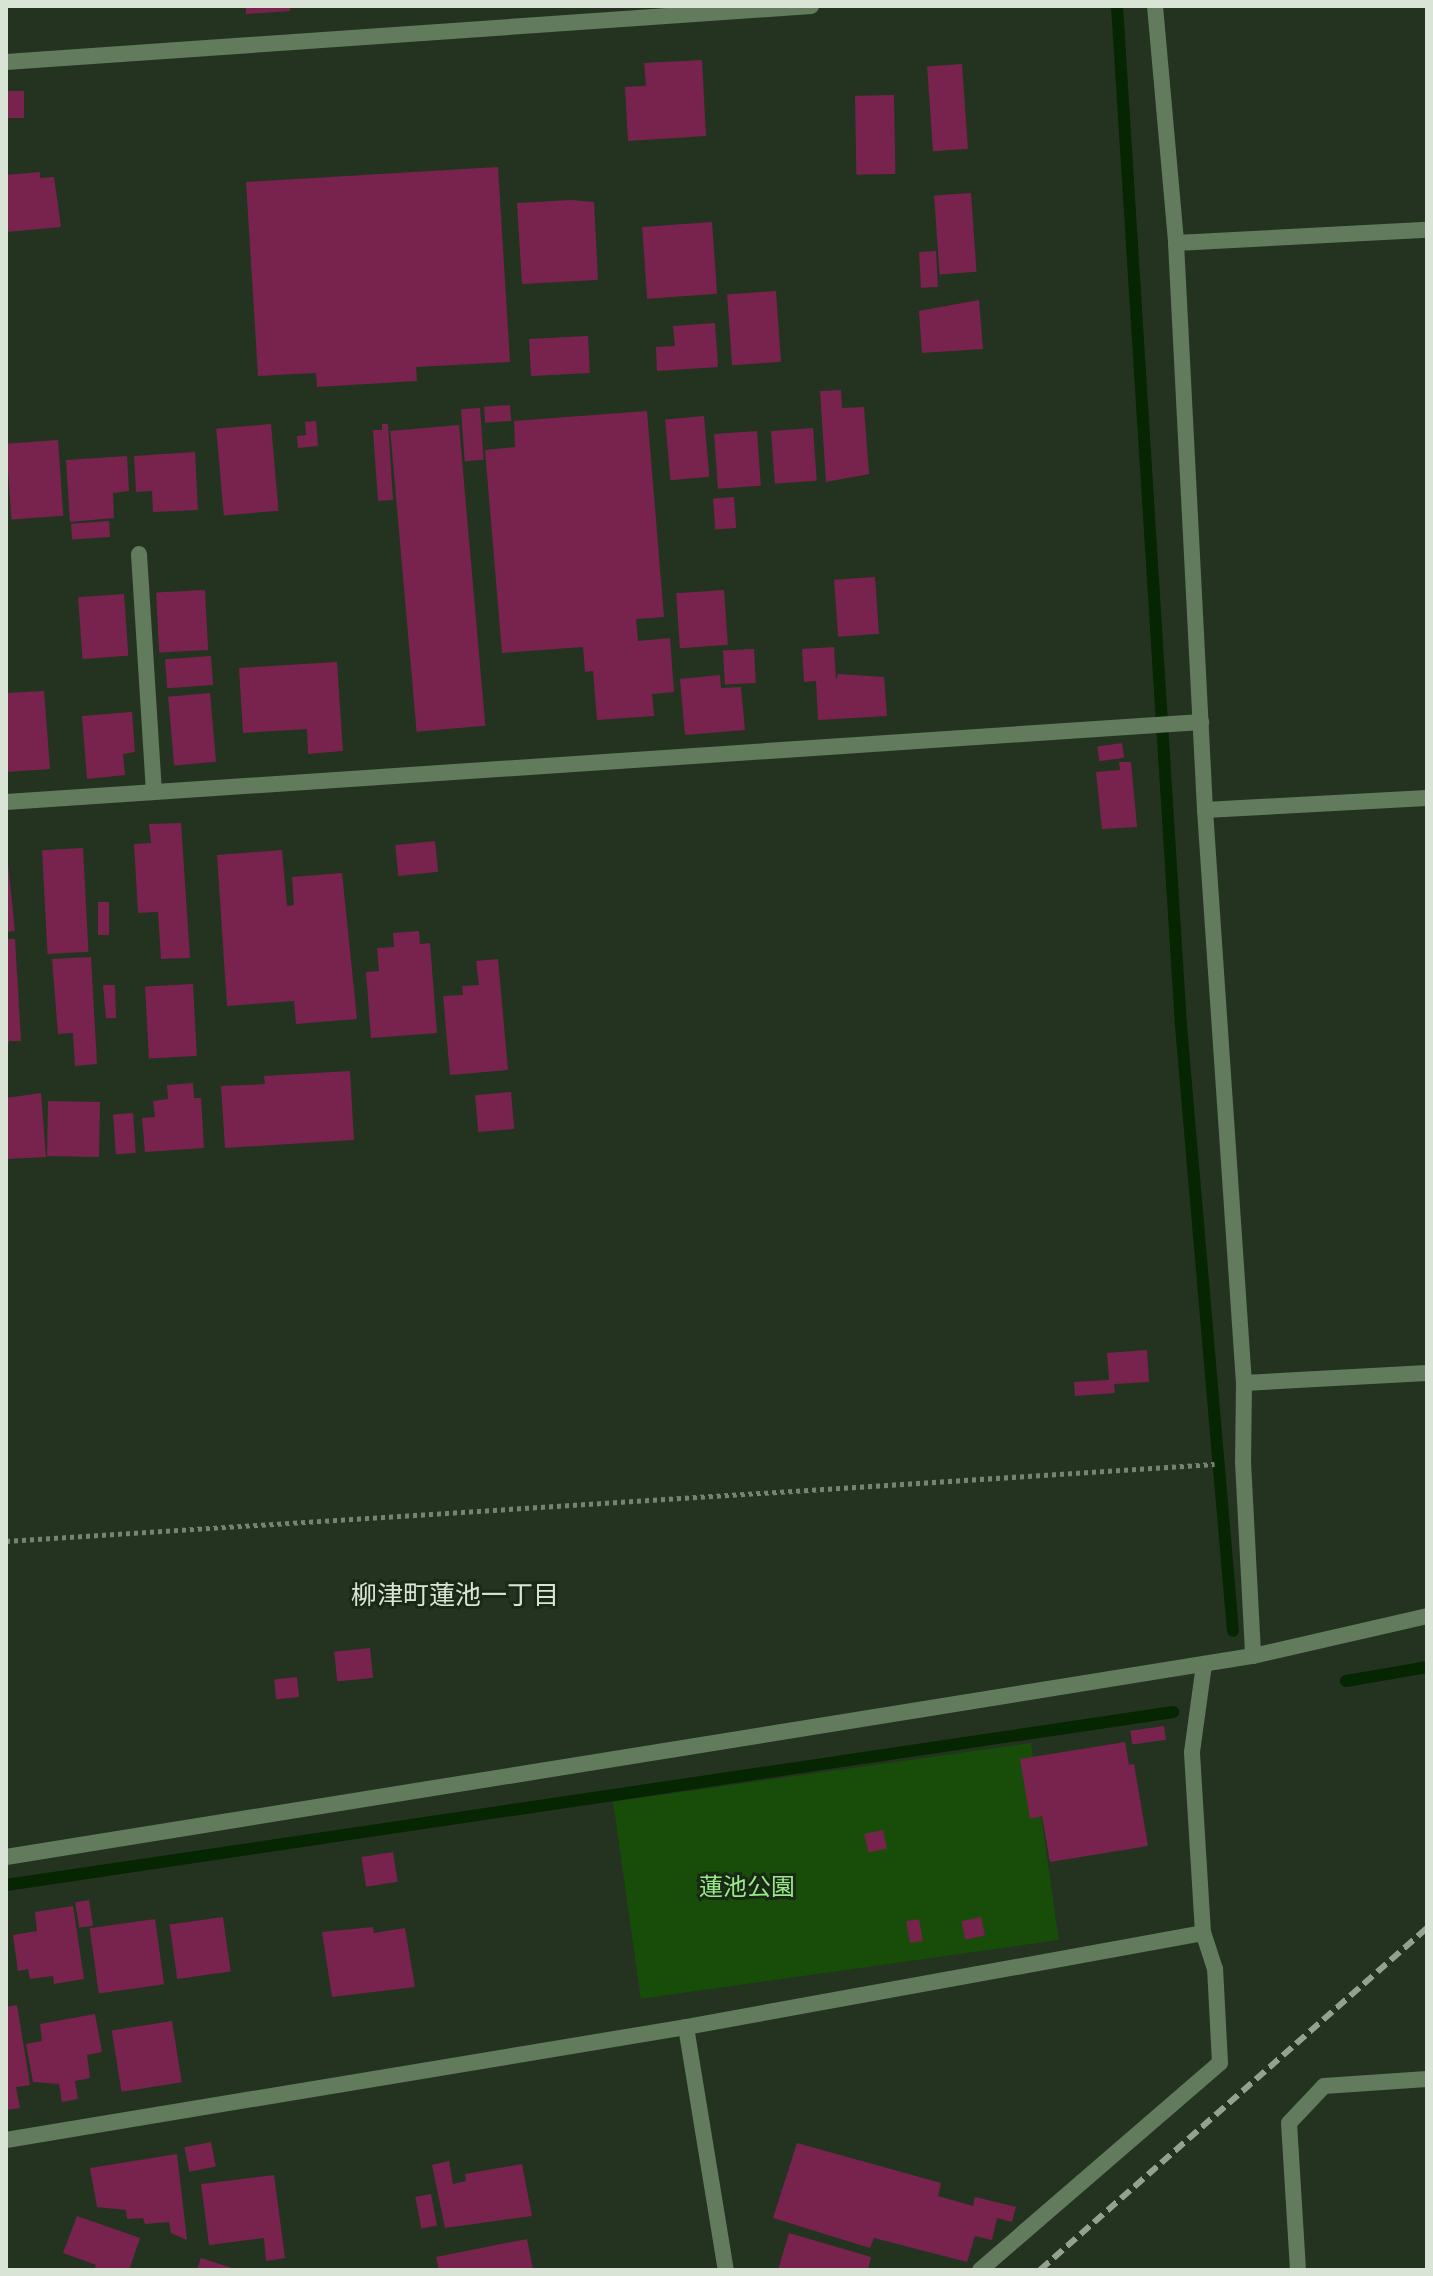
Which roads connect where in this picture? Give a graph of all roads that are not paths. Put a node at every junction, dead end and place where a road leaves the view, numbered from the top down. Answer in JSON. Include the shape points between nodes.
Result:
{"nodes":[{"id":1,"x":811,"y":6,"type":"edge"},
{"id":2,"x":1155,"y":6,"type":"edge"},
{"id":3,"x":6,"y":62,"type":"edge"},
{"id":4,"x":1427,"y":230,"type":"edge"},
{"id":5,"x":1176,"y":243,"type":"junction"},
{"id":6,"x":139,"y":554,"type":"dead end"},
{"id":7,"x":1201,"y":722,"type":"junction"},
{"id":8,"x":154,"y":792,"type":"junction"},
{"id":9,"x":1427,"y":798,"type":"edge"},
{"id":10,"x":6,"y":802,"type":"edge"},
{"id":11,"x":1205,"y":810,"type":"junction"},
{"id":12,"x":1427,"y":1373,"type":"edge"},
{"id":13,"x":1244,"y":1383,"type":"junction"},
{"id":14,"x":1427,"y":1616,"type":"edge"},
{"id":15,"x":1253,"y":1656,"type":"junction"},
{"id":16,"x":1204,"y":1664,"type":"junction"},
{"id":17,"x":6,"y":1857,"type":"edge"},
{"id":18,"x":1203,"y":1933,"type":"junction"},
{"id":19,"x":686,"y":2027,"type":"junction"},
{"id":20,"x":1427,"y":2079,"type":"edge"},
{"id":21,"x":6,"y":2140,"type":"edge"},
{"id":22,"x":726,"y":2270,"type":"edge"},
{"id":23,"x":980,"y":2270,"type":"edge"},
{"id":24,"x":1298,"y":2270,"type":"edge"}],
"edges":[{"from":1,"to":3,"type":"street"},
{"from":2,"to":5,"type":"street"},
{"from":4,"to":5,"type":"street"},
{"from":5,"to":7,"type":"street"},
{"from":6,"to":8,"type":"street"},
{"from":7,"to":8,"type":"street"},
{"from":7,"to":11,"type":"street"},
{"from":8,"to":10,"type":"street"},
{"from":9,"to":11,"type":"street"},
{"from":11,"to":13,"type":"street"},
{"from":12,"to":13,"type":"street"},
{"from":13,"to":15,"type":"street"},
{"from":14,"to":15,"type":"street"},
{"from":15,"to":16,"type":"street"},
{"from":16,"to":17,"type":"street"},
{"from":16,"to":18,"type":"street","via":[[1192,1752]]},
{"from":18,"to":19,"type":"street"},
{"from":18,"to":23,"type":"street","via":[[1215,1969],[1220,2063]]},
{"from":19,"to":21,"type":"street"},
{"from":19,"to":22,"type":"street"},
{"from":20,"to":24,"type":"street","via":[[1324,2086],[1289,2123]]}]}
